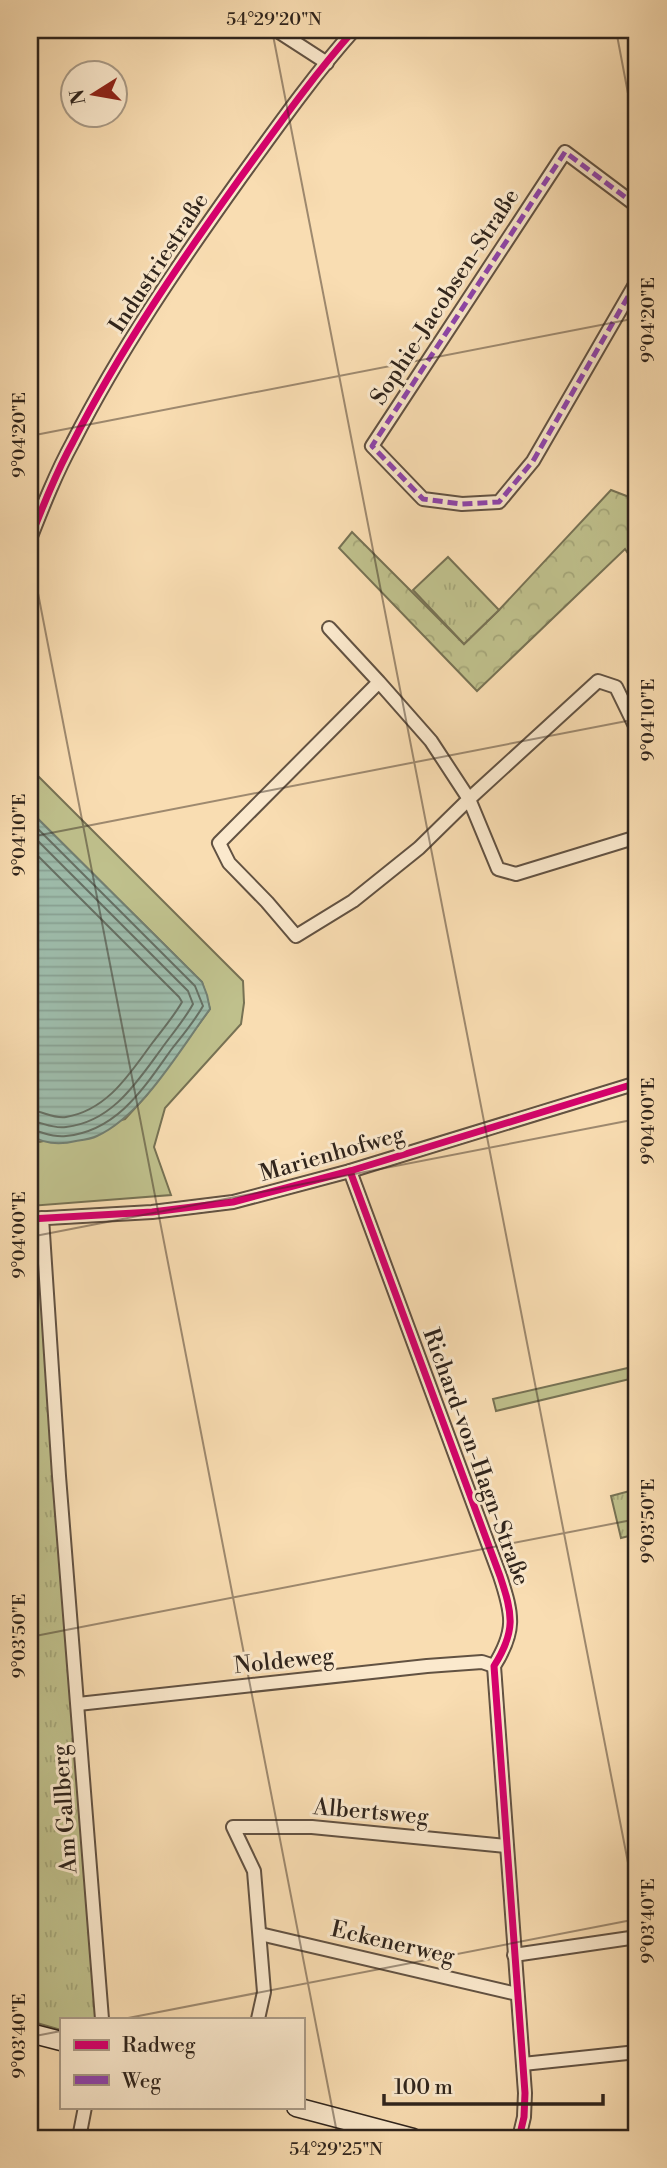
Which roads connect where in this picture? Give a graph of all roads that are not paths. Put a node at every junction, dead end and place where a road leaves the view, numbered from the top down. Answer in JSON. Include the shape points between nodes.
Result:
{"nodes":[{"id":1,"x":276,"y":30,"type":"edge"},
{"id":2,"x":355,"y":30,"type":"edge"},
{"id":3,"x":327,"y":63,"type":"junction"},
{"id":4,"x":637,"y":205,"type":"edge"},
{"id":5,"x":637,"y":281,"type":"edge"},
{"id":6,"x":30,"y":539,"type":"edge"},
{"id":7,"x":329,"y":628,"type":"dead end"},
{"id":8,"x":379,"y":682,"type":"junction"},
{"id":9,"x":637,"y":730,"type":"edge"},
{"id":10,"x":469,"y":799,"type":"junction"},
{"id":11,"x":636,"y":840,"type":"edge"},
{"id":12,"x":637,"y":1083,"type":"edge"},
{"id":13,"x":351,"y":1171,"type":"junction"},
{"id":14,"x":36,"y":1218,"type":"edge"},
{"id":15,"x":495,"y":1666,"type":"junction"},
{"id":16,"x":78,"y":1704,"type":"junction"},
{"id":17,"x":506,"y":1846,"type":"junction"},
{"id":18,"x":260,"y":1934,"type":"junction"},
{"id":19,"x":637,"y":1937,"type":"edge"},
{"id":20,"x":514,"y":1955,"type":"junction"},
{"id":21,"x":517,"y":1994,"type":"junction"},
{"id":22,"x":102,"y":2018,"type":"edge"},
{"id":23,"x":258,"y":2018,"type":"edge"},
{"id":24,"x":30,"y":2032,"type":"edge"},
{"id":25,"x":60,"y":2041,"type":"edge"},
{"id":26,"x":637,"y":2052,"type":"edge"},
{"id":27,"x":523,"y":2064,"type":"junction"},
{"id":28,"x":85,"y":2108,"type":"edge"},
{"id":29,"x":300,"y":2108,"type":"edge"},
{"id":30,"x":79,"y":2138,"type":"edge"},
{"id":31,"x":414,"y":2138,"type":"edge"},
{"id":32,"x":519,"y":2138,"type":"edge"}],
"edges":[{"from":1,"to":3,"type":"street"},
{"from":2,"to":3,"type":"street","name":"Industriestraße"},
{"from":3,"to":6,"type":"street","name":"Industriestraße","via":[[183,258],[131,340],[72,443]]},
{"from":4,"to":5,"type":"street","name":"Sophie-Jacobsen-Straße","via":[[565,152],[372,446],[423,499],[499,502],[533,461]]},
{"from":7,"to":8,"type":"street"},
{"from":8,"to":10,"type":"street","via":[[430,741]]},
{"from":8,"to":10,"type":"street","via":[[219,843],[229,863],[296,936],[353,901],[419,848]]},
{"from":9,"to":10,"type":"street","via":[[616,687],[598,681]]},
{"from":10,"to":11,"type":"street","via":[[498,869],[516,874]]},
{"from":12,"to":13,"type":"street","name":"Marienhofweg"},
{"from":13,"to":14,"type":"street","name":"Marienhofweg","via":[[233,1202]]},
{"from":13,"to":15,"type":"street","name":"Richard-von-Hagn-Straße","via":[[507,1595],[511,1629]]},
{"from":14,"to":16,"type":"street","name":"Am Gallberg"},
{"from":15,"to":16,"type":"street","name":"Noldeweg","via":[[482,1662],[427,1666]]},
{"from":15,"to":17,"type":"street","name":"Richard-von-Hagn-Straße"},
{"from":16,"to":22,"type":"street","name":"Am Gallberg"},
{"from":17,"to":18,"type":"street","name":"Albertsweg","via":[[312,1827],[233,1827],[254,1871]]},
{"from":17,"to":20,"type":"street","name":"Richard-von-Hagn-Straße"},
{"from":18,"to":21,"type":"street","name":"Eckenerweg"},
{"from":18,"to":23,"type":"street","via":[[264,1992]]},
{"from":19,"to":20,"type":"street"},
{"from":20,"to":21,"type":"street","name":"Richard-von-Hagn-Straße"},
{"from":21,"to":27,"type":"street","name":"Richard-von-Hagn-Straße"},
{"from":24,"to":25,"type":"street"},
{"from":26,"to":27,"type":"street"},
{"from":27,"to":32,"type":"street","name":"Richard-von-Hagn-Straße","via":[[524,2118]]},
{"from":28,"to":30,"type":"street"},
{"from":29,"to":31,"type":"street"}]}
